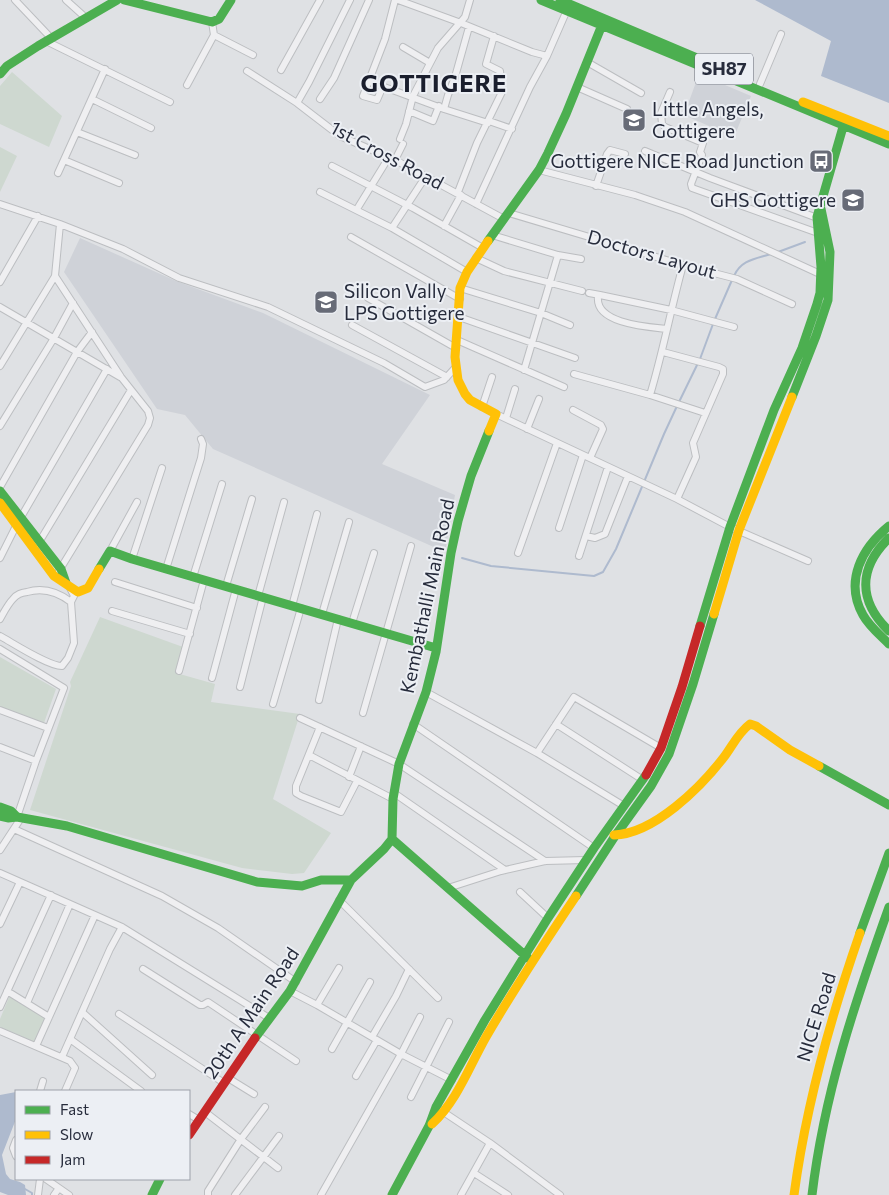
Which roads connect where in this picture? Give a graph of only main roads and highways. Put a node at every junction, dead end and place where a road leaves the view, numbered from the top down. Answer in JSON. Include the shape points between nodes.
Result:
{"nodes":[{"id":1,"x":117,"y":0,"type":"edge"},
{"id":2,"x":124,"y":0,"type":"edge"},
{"id":3,"x":231,"y":0,"type":"edge"},
{"id":4,"x":541,"y":0,"type":"edge"},
{"id":5,"x":560,"y":0,"type":"edge"},
{"id":6,"x":603,"y":22,"type":"junction"},
{"id":7,"x":1,"y":70,"type":"edge"},
{"id":8,"x":845,"y":123,"type":"junction"},
{"id":9,"x":889,"y":136,"type":"edge"},
{"id":10,"x":889,"y":144,"type":"edge"},
{"id":11,"x":820,"y":219,"type":"junction"},
{"id":12,"x":0,"y":491,"type":"edge"},
{"id":13,"x":0,"y":503,"type":"edge"},
{"id":14,"x":18,"y":521,"type":"junction"},
{"id":15,"x":889,"y":526,"type":"edge"},
{"id":16,"x":889,"y":538,"type":"edge"},
{"id":17,"x":889,"y":631,"type":"edge"},
{"id":18,"x":889,"y":644,"type":"edge"},
{"id":19,"x":436,"y":648,"type":"junction"},
{"id":20,"x":889,"y":805,"type":"edge"},
{"id":21,"x":0,"y":807,"type":"edge"},
{"id":22,"x":0,"y":816,"type":"edge"},
{"id":23,"x":19,"y":818,"type":"junction"},
{"id":24,"x":606,"y":830,"type":"junction"},
{"id":25,"x":615,"y":836,"type":"junction"},
{"id":26,"x":392,"y":839,"type":"junction"},
{"id":27,"x":889,"y":854,"type":"edge"},
{"id":28,"x":351,"y":880,"type":"junction"},
{"id":29,"x":889,"y":907,"type":"edge"},
{"id":30,"x":525,"y":955,"type":"junction"},
{"id":31,"x":532,"y":962,"type":"junction"},
{"id":32,"x":430,"y":1126,"type":"junction"},
{"id":33,"x":190,"y":1134,"type":"edge"},
{"id":34,"x":160,"y":1180,"type":"edge"},
{"id":35,"x":152,"y":1195,"type":"edge"},
{"id":36,"x":392,"y":1195,"type":"edge"},
{"id":37,"x":794,"y":1195,"type":"edge"},
{"id":38,"x":812,"y":1195,"type":"edge"}],
"edges":[{"from":1,"to":7,"type":"main road"},
{"from":2,"to":3,"type":"main road","via":[[212,22],[219,19]]},
{"from":4,"to":6,"type":"main road","number":"SH87"},
{"from":5,"to":6,"type":"main road","number":"SH87"},
{"from":6,"to":8,"type":"main road","number":"SH87"},
{"from":6,"to":8,"type":"main road","number":"SH87","via":[[760,84]]},
{"from":6,"to":19,"type":"main road","name":"Kembathalli Main Road","via":[[558,135],[539,170],[476,258],[460,288],[455,368],[458,380],[465,394],[496,414],[471,476],[458,521]]},
{"from":8,"to":9,"type":"main road","number":"SH87"},
{"from":8,"to":10,"type":"main road","number":"SH87"},
{"from":8,"to":11,"type":"main road","via":[[824,188]]},
{"from":11,"to":24,"type":"main road","via":[[817,304],[802,348],[774,410],[730,527],[661,748],[643,780]]},
{"from":11,"to":25,"type":"main road","via":[[830,252],[828,300],[754,486],[669,754],[651,786]]},
{"from":12,"to":14,"type":"main road"},
{"from":13,"to":14,"type":"main road"},
{"from":14,"to":19,"type":"main road","via":[[68,586],[78,592],[88,588],[110,551]]},
{"from":15,"to":18,"type":"main road","via":[[872,540],[861,556],[855,586],[862,613]]},
{"from":16,"to":17,"type":"main road","via":[[871,558],[866,584],[867,602]]},
{"from":19,"to":26,"type":"main road","name":"Kembathalli Main Road","via":[[426,692],[399,764],[393,796]]},
{"from":20,"to":25,"type":"main road","via":[[750,724],[684,801],[643,826]]},
{"from":21,"to":23,"type":"main road"},
{"from":22,"to":23,"type":"main road"},
{"from":23,"to":28,"type":"main road","via":[[67,826],[257,882],[302,886],[334,879]]},
{"from":24,"to":25,"type":"main road"},
{"from":24,"to":30,"type":"main road"},
{"from":25,"to":31,"type":"main road"},
{"from":26,"to":28,"type":"main road"},
{"from":26,"to":30,"type":"main road"},
{"from":27,"to":37,"type":"main road","name":"NICE Road","via":[[827,1030],[804,1126]]},
{"from":28,"to":33,"type":"main road","name":"20th A Main Road","via":[[296,982]]},
{"from":29,"to":38,"type":"main road","name":"NICE Road","via":[[854,1004],[836,1068]]},
{"from":30,"to":31,"type":"main road"},
{"from":30,"to":32,"type":"main road","via":[[436,1107]]},
{"from":31,"to":32,"type":"main road","via":[[444,1112]]},
{"from":32,"to":36,"type":"main road"},
{"from":34,"to":35,"type":"main road"}]}
